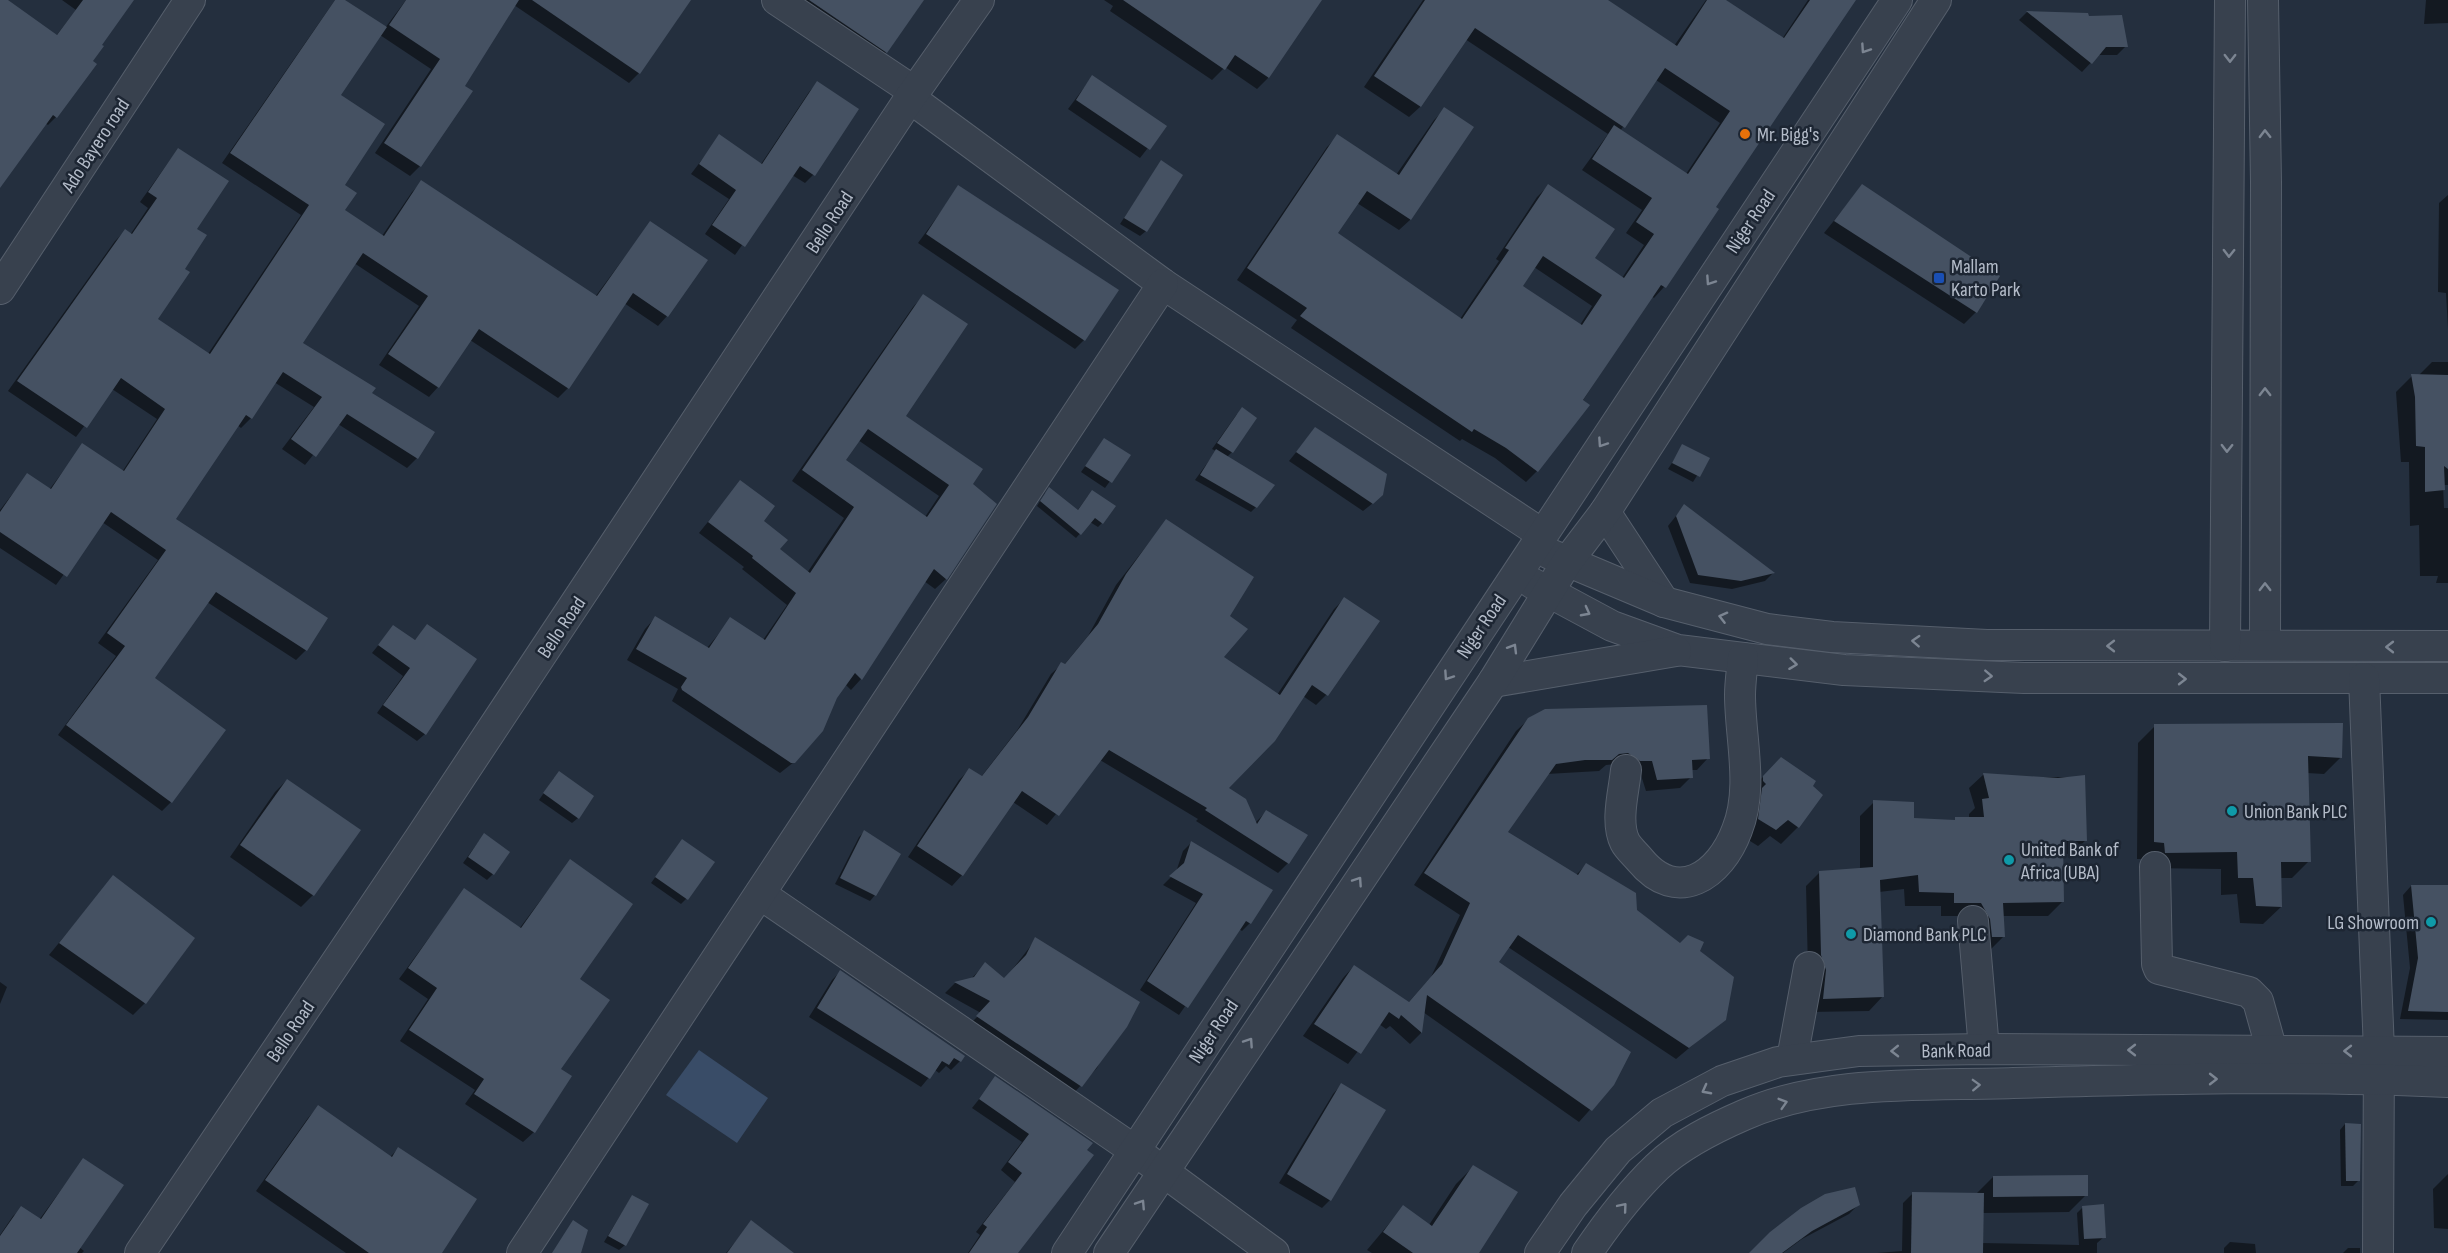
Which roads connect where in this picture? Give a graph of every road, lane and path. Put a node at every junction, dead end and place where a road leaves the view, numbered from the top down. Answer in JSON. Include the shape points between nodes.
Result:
{"nodes":[{"id":1,"x":190,"y":0,"type":"edge"},
{"id":2,"x":777,"y":0,"type":"edge"},
{"id":3,"x":979,"y":0,"type":"edge"},
{"id":4,"x":1897,"y":0,"type":"edge"},
{"id":5,"x":1936,"y":0,"type":"edge"},
{"id":6,"x":2230,"y":0,"type":"edge"},
{"id":7,"x":2263,"y":0,"type":"edge"},
{"id":8,"x":913,"y":95,"type":"junction"},
{"id":9,"x":2230,"y":182,"type":"junction"},
{"id":10,"x":2266,"y":182,"type":"junction"},
{"id":11,"x":1163,"y":284,"type":"junction"},
{"id":12,"x":0,"y":289,"type":"edge"},
{"id":13,"x":1605,"y":512,"type":"junction"},
{"id":14,"x":1538,"y":540,"type":"junction"},
{"id":15,"x":1567,"y":562,"type":"junction"},
{"id":16,"x":1516,"y":574,"type":"junction"},
{"id":17,"x":1548,"y":592,"type":"junction"},
{"id":18,"x":1664,"y":602,"type":"junction"},
{"id":19,"x":2265,"y":645,"type":"junction"},
{"id":20,"x":2225,"y":646,"type":"junction"},
{"id":21,"x":2448,"y":646,"type":"edge"},
{"id":22,"x":1678,"y":650,"type":"junction"},
{"id":23,"x":1743,"y":658,"type":"junction"},
{"id":24,"x":2364,"y":678,"type":"junction"},
{"id":25,"x":2448,"y":678,"type":"edge"},
{"id":26,"x":1493,"y":682,"type":"junction"},
{"id":27,"x":1626,"y":770,"type":"dead end"},
{"id":28,"x":2156,"y":867,"type":"dead end"},
{"id":29,"x":760,"y":894,"type":"junction"},
{"id":30,"x":1973,"y":921,"type":"dead end"},
{"id":31,"x":1809,"y":967,"type":"dead end"},
{"id":32,"x":1984,"y":1049,"type":"junction"},
{"id":33,"x":2272,"y":1051,"type":"junction"},
{"id":34,"x":2448,"y":1052,"type":"edge"},
{"id":35,"x":1792,"y":1059,"type":"junction"},
{"id":36,"x":2169,"y":1065,"type":"junction"},
{"id":37,"x":2379,"y":1065,"type":"junction"},
{"id":38,"x":2448,"y":1082,"type":"edge"},
{"id":39,"x":1134,"y":1150,"type":"junction"},
{"id":40,"x":1161,"y":1173,"type":"junction"},
{"id":41,"x":140,"y":1253,"type":"edge"},
{"id":42,"x":522,"y":1253,"type":"edge"},
{"id":43,"x":1066,"y":1253,"type":"edge"},
{"id":44,"x":1108,"y":1253,"type":"edge"},
{"id":45,"x":1274,"y":1253,"type":"edge"},
{"id":46,"x":1540,"y":1253,"type":"edge"},
{"id":47,"x":1587,"y":1253,"type":"edge"},
{"id":48,"x":2378,"y":1253,"type":"edge"}],
"edges":[{"from":1,"to":12,"type":"street","name":"Ado Bayero road"},
{"from":2,"to":8,"type":"street"},
{"from":3,"to":8,"type":"street","name":"Bello Road"},
{"from":4,"to":14,"type":"street","name":"Niger Road","one_way":true},
{"from":5,"to":13,"type":"street","name":"Niger Road"},
{"from":6,"to":9,"type":"street","one_way":true},
{"from":10,"to":7,"type":"street","one_way":true},
{"from":8,"to":11,"type":"street"},
{"from":8,"to":41,"type":"street","name":"Bello Road"},
{"from":9,"to":10,"type":"street"},
{"from":9,"to":20,"type":"street","one_way":true},
{"from":19,"to":10,"type":"street","one_way":true},
{"from":11,"to":14,"type":"street"},
{"from":11,"to":29,"type":"street"},
{"from":13,"to":15,"type":"street","name":"Niger Road"},
{"from":13,"to":18,"type":"street"},
{"from":14,"to":15,"type":"street"},
{"from":14,"to":16,"type":"street","name":"Niger Road"},
{"from":15,"to":17,"type":"street","name":"Niger Road"},
{"from":15,"to":18,"type":"street"},
{"from":16,"to":17,"type":"street"},
{"from":16,"to":39,"type":"street","name":"Niger Road","one_way":true},
{"from":17,"to":22,"type":"street","one_way":true,"via":[[1612,626]]},
{"from":26,"to":17,"type":"street","name":"Niger Road","one_way":true},
{"from":20,"to":18,"type":"street","one_way":true,"via":[[1987,645],[1832,637],[1767,629]]},
{"from":19,"to":20,"type":"street"},
{"from":21,"to":19,"type":"street","one_way":true},
{"from":22,"to":23,"type":"street"},
{"from":22,"to":26,"type":"street"},
{"from":23,"to":24,"type":"street","one_way":true,"via":[[1844,670],[2024,678]]},
{"from":23,"to":27,"type":"street","via":[[1740,695],[1745,808],[1725,854],[1701,879],[1674,884],[1647,869],[1625,842],[1621,821]]},
{"from":24,"to":25,"type":"street"},
{"from":24,"to":37,"type":"street"},
{"from":40,"to":26,"type":"street","name":"Niger Road","one_way":true},
{"from":28,"to":33,"type":"street","via":[[2159,969],[2249,992],[2258,1001]]},
{"from":29,"to":39,"type":"street"},
{"from":29,"to":42,"type":"street"},
{"from":30,"to":32,"type":"street"},
{"from":31,"to":35,"type":"street"},
{"from":32,"to":35,"type":"street","name":"Bank Road","one_way":true,"via":[[1858,1051]]},
{"from":36,"to":32,"type":"street","name":"Bank Road","one_way":true},
{"from":33,"to":36,"type":"street","name":"Bank Road"},
{"from":37,"to":33,"type":"street","name":"Bank Road","one_way":true},
{"from":34,"to":37,"type":"street","name":"Bank Road"},
{"from":35,"to":46,"type":"street","name":"Bank Road","one_way":true,"via":[[1722,1081],[1662,1113],[1618,1150]]},
{"from":36,"to":37,"type":"street","name":"Bank Road","one_way":true},
{"from":47,"to":36,"type":"street","name":"Bank Road","one_way":true,"via":[[1657,1167],[1696,1138],[1746,1114],[1798,1098],[1873,1088]]},
{"from":37,"to":38,"type":"street","name":"Bank Road"},
{"from":37,"to":48,"type":"street"},
{"from":39,"to":40,"type":"street"},
{"from":39,"to":43,"type":"street","name":"Niger Road"},
{"from":44,"to":40,"type":"street","name":"Niger Road","one_way":true},
{"from":40,"to":45,"type":"street"}]}
